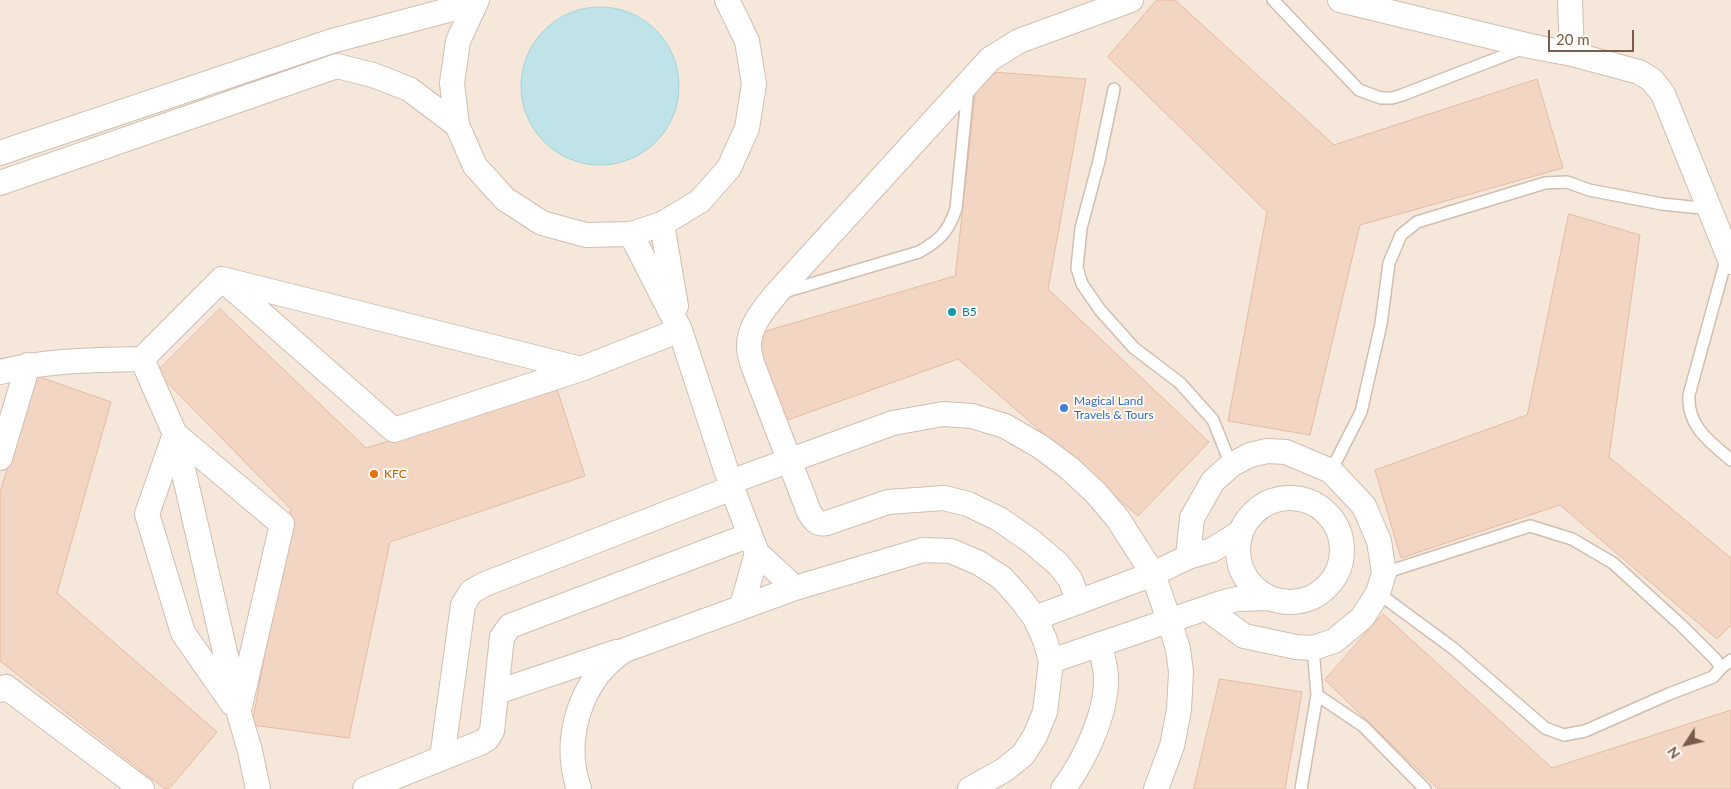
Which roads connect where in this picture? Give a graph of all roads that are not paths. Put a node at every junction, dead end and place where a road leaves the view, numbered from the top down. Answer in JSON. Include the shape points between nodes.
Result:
{"nodes":[{"id":1,"x":1131,"y":0,"type":"edge"},
{"id":2,"x":1273,"y":0,"type":"edge"},
{"id":3,"x":1340,"y":0,"type":"edge"},
{"id":4,"x":1570,"y":0,"type":"edge"},
{"id":5,"x":476,"y":1,"type":"edge"},
{"id":6,"x":735,"y":5,"type":"edge"},
{"id":7,"x":1530,"y":46,"type":"junction"},
{"id":8,"x":1572,"y":54,"type":"junction"},
{"id":9,"x":969,"y":81,"type":"junction"},
{"id":10,"x":1114,"y":89,"type":"dead end"},
{"id":11,"x":457,"y":125,"type":"junction"},
{"id":12,"x":0,"y":152,"type":"edge"},
{"id":13,"x":0,"y":183,"type":"edge"},
{"id":14,"x":1710,"y":209,"type":"junction"},
{"id":15,"x":662,"y":224,"type":"junction"},
{"id":16,"x":631,"y":234,"type":"junction"},
{"id":17,"x":1729,"y":258,"type":"edge"},
{"id":18,"x":222,"y":279,"type":"junction"},
{"id":19,"x":776,"y":294,"type":"junction"},
{"id":20,"x":680,"y":330,"type":"junction"},
{"id":21,"x":142,"y":359,"type":"junction"},
{"id":22,"x":28,"y":365,"type":"junction"},
{"id":23,"x":581,"y":369,"type":"junction"},
{"id":24,"x":0,"y":372,"type":"edge"},
{"id":25,"x":0,"y":398,"type":"edge"},
{"id":26,"x":175,"y":434,"type":"junction"},
{"id":27,"x":0,"y":458,"type":"edge"},
{"id":28,"x":789,"y":459,"type":"junction"},
{"id":29,"x":1731,"y":460,"type":"edge"},
{"id":30,"x":1231,"y":465,"type":"junction"},
{"id":31,"x":1331,"y":471,"type":"junction"},
{"id":32,"x":731,"y":485,"type":"junction"},
{"id":33,"x":1241,"y":532,"type":"junction"},
{"id":34,"x":754,"y":544,"type":"junction"},
{"id":35,"x":1188,"y":557,"type":"junction"},
{"id":36,"x":1153,"y":574,"type":"junction"},
{"id":37,"x":1381,"y":583,"type":"junction"},
{"id":38,"x":795,"y":588,"type":"junction"},
{"id":39,"x":1269,"y":598,"type":"junction"},
{"id":40,"x":1079,"y":602,"type":"junction"},
{"id":41,"x":742,"y":606,"type":"junction"},
{"id":42,"x":1206,"y":608,"type":"junction"},
{"id":43,"x":1035,"y":618,"type":"junction"},
{"id":44,"x":1169,"y":620,"type":"junction"},
{"id":45,"x":1100,"y":644,"type":"junction"},
{"id":46,"x":1313,"y":648,"type":"junction"},
{"id":47,"x":625,"y":650,"type":"junction"},
{"id":48,"x":1731,"y":660,"type":"edge"},
{"id":49,"x":1052,"y":661,"type":"junction"},
{"id":50,"x":1721,"y":668,"type":"junction"},
{"id":51,"x":0,"y":690,"type":"edge"},
{"id":52,"x":497,"y":692,"type":"junction"},
{"id":53,"x":1317,"y":695,"type":"junction"},
{"id":54,"x":239,"y":713,"type":"junction"},
{"id":55,"x":442,"y":758,"type":"junction"},
{"id":56,"x":142,"y":789,"type":"edge"},
{"id":57,"x":258,"y":789,"type":"edge"},
{"id":58,"x":366,"y":789,"type":"edge"},
{"id":59,"x":579,"y":789,"type":"edge"},
{"id":60,"x":970,"y":789,"type":"edge"},
{"id":61,"x":1063,"y":789,"type":"edge"},
{"id":62,"x":1156,"y":789,"type":"edge"},
{"id":63,"x":1302,"y":789,"type":"edge"},
{"id":64,"x":1425,"y":789,"type":"edge"}],
"edges":[{"from":1,"to":9,"type":"street","via":[[1019,41],[990,59]]},
{"from":2,"to":7,"type":"lane","via":[[1359,90],[1382,98],[1402,95]]},
{"from":3,"to":7,"type":"street"},
{"from":4,"to":8,"type":"street"},
{"from":5,"to":11,"type":"street","via":[[456,49],[452,83]]},
{"from":5,"to":12,"type":"street","via":[[332,40]]},
{"from":6,"to":15,"type":"street","via":[[747,41],[754,84],[747,128],[729,168],[700,201]]},
{"from":7,"to":8,"type":"street"},
{"from":8,"to":14,"type":"street","via":[[1639,72],[1652,80],[1663,94]]},
{"from":9,"to":19,"type":"street"},
{"from":9,"to":19,"type":"lane","via":[[956,209],[950,227],[936,243],[918,252]]},
{"from":10,"to":30,"type":"lane","via":[[1099,161],[1080,228],[1077,268],[1082,284],[1100,310],[1134,348],[1180,383],[1213,420]]},
{"from":11,"to":13,"type":"street","via":[[409,89],[337,66]]},
{"from":11,"to":16,"type":"street","via":[[475,166],[505,200],[542,223],[586,235]]},
{"from":14,"to":17,"type":"street"},
{"from":14,"to":31,"type":"lane","via":[[1662,204],[1589,190],[1567,182],[1545,182],[1417,222],[1401,235],[1389,262],[1381,324],[1361,412]]},
{"from":15,"to":16,"type":"street"},
{"from":15,"to":20,"type":"street"},
{"from":16,"to":20,"type":"street"},
{"from":17,"to":29,"type":"lane","via":[[1688,408],[1707,439]]},
{"from":18,"to":21,"type":"street"},
{"from":18,"to":23,"type":"street"},
{"from":18,"to":23,"type":"street","via":[[394,430]]},
{"from":19,"to":28,"type":"street","via":[[761,313],[749,346],[752,363]]},
{"from":20,"to":23,"type":"street"},
{"from":20,"to":32,"type":"street"},
{"from":21,"to":22,"type":"street"},
{"from":21,"to":26,"type":"street"},
{"from":22,"to":24,"type":"street"},
{"from":22,"to":25,"type":"street"},
{"from":22,"to":27,"type":"street"},
{"from":26,"to":54,"type":"street"},
{"from":26,"to":54,"type":"street","via":[[147,514],[183,634]]},
{"from":26,"to":54,"type":"street","via":[[282,524]]},
{"from":28,"to":32,"type":"street"},
{"from":28,"to":36,"type":"street","via":[[893,423],[943,414],[972,416],[1005,426],[1070,468],[1096,493]]},
{"from":28,"to":40,"type":"street","via":[[813,519],[819,523],[888,502],[944,498],[968,504],[999,519],[1058,564],[1070,579]]},
{"from":30,"to":31,"type":"street","via":[[1266,451],[1286,452]]},
{"from":30,"to":35,"type":"street","via":[[1213,481],[1192,518]]},
{"from":31,"to":37,"type":"street","via":[[1364,506],[1379,542]]},
{"from":32,"to":34,"type":"street"},
{"from":32,"to":55,"type":"street","via":[[471,592],[463,605]]},
{"from":33,"to":35,"type":"street","via":[[1212,550]]},
{"from":33,"to":39,"type":"street","via":[[1238,547],[1240,563],[1246,577]]},
{"from":33,"to":39,"type":"street","via":[[1260,508],[1289,498],[1304,500],[1318,507],[1338,530],[1341,560],[1327,588],[1300,602]]},
{"from":34,"to":38,"type":"street"},
{"from":34,"to":41,"type":"street"},
{"from":34,"to":52,"type":"street","via":[[510,626],[502,637]]},
{"from":35,"to":36,"type":"street"},
{"from":36,"to":40,"type":"street"},
{"from":36,"to":44,"type":"street"},
{"from":37,"to":46,"type":"street","via":[[1362,618],[1334,641]]},
{"from":37,"to":50,"type":"lane","via":[[1530,526],[1572,539],[1613,563],[1682,626]]},
{"from":37,"to":50,"type":"lane","via":[[1545,728],[1564,735],[1585,731],[1714,677]]},
{"from":38,"to":41,"type":"street"},
{"from":38,"to":43,"type":"street","via":[[923,550],[951,551],[979,562],[1002,578]]},
{"from":39,"to":42,"type":"street","via":[[1237,599]]},
{"from":40,"to":43,"type":"street"},
{"from":41,"to":47,"type":"street"},
{"from":42,"to":44,"type":"street"},
{"from":42,"to":46,"type":"street","via":[[1244,636],[1296,648]]},
{"from":43,"to":49,"type":"street"},
{"from":44,"to":45,"type":"street"},
{"from":44,"to":62,"type":"street","via":[[1181,672],[1179,710],[1172,746]]},
{"from":45,"to":49,"type":"street"},
{"from":45,"to":61,"type":"street","via":[[1106,679],[1100,716],[1084,757]]},
{"from":46,"to":53,"type":"lane"},
{"from":47,"to":52,"type":"street"},
{"from":47,"to":59,"type":"street","via":[[611,658],[591,684],[575,723],[573,765]]},
{"from":48,"to":50,"type":"lane"},
{"from":49,"to":60,"type":"street","via":[[1045,712],[1023,755]]},
{"from":51,"to":56,"type":"street","via":[[6,687]]},
{"from":52,"to":55,"type":"street","via":[[492,730],[487,738],[480,744]]},
{"from":53,"to":63,"type":"lane"},
{"from":53,"to":64,"type":"lane","via":[[1363,726]]},
{"from":54,"to":57,"type":"street"},
{"from":55,"to":58,"type":"street"}]}
